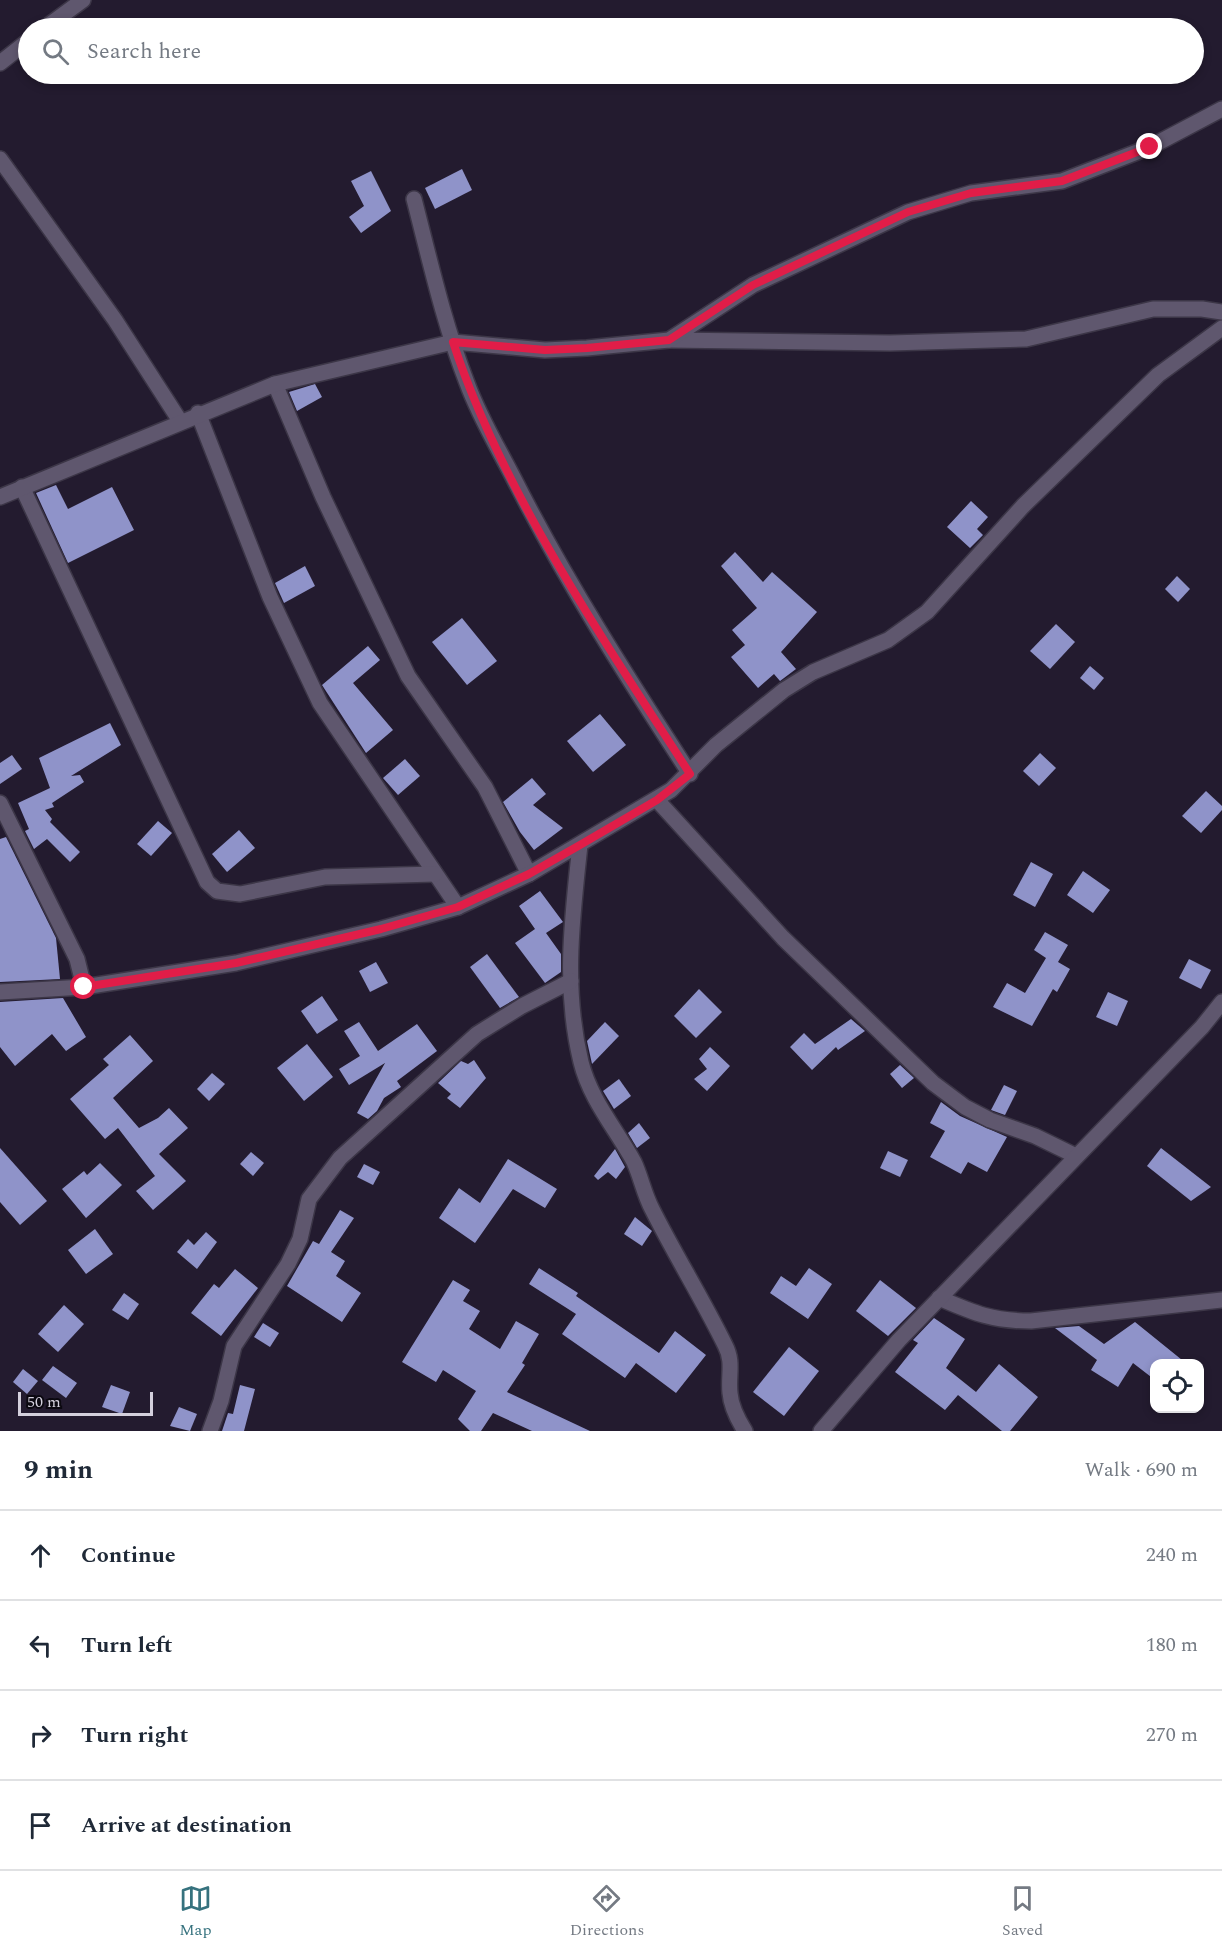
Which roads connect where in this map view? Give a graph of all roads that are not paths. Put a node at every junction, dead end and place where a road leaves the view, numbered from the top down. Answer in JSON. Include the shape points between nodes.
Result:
{"nodes":[{"id":1,"x":83,"y":0,"type":"edge"},
{"id":2,"x":59,"y":18,"type":"edge"},
{"id":3,"x":18,"y":49,"type":"edge"},
{"id":4,"x":0,"y":63,"type":"edge"},
{"id":5,"x":1222,"y":109,"type":"edge"},
{"id":6,"x":0,"y":159,"type":"edge"},
{"id":7,"x":414,"y":200,"type":"dead end"},
{"id":8,"x":1222,"y":312,"type":"edge"},
{"id":9,"x":1222,"y":328,"type":"edge"},
{"id":10,"x":669,"y":340,"type":"junction"},
{"id":11,"x":453,"y":342,"type":"junction"},
{"id":12,"x":275,"y":384,"type":"junction"},
{"id":13,"x":198,"y":413,"type":"junction"},
{"id":14,"x":180,"y":421,"type":"junction"},
{"id":15,"x":22,"y":487,"type":"junction"},
{"id":16,"x":0,"y":496,"type":"edge"},
{"id":17,"x":690,"y":774,"type":"junction"},
{"id":18,"x":657,"y":800,"type":"junction"},
{"id":19,"x":0,"y":803,"type":"edge"},
{"id":20,"x":580,"y":845,"type":"junction"},
{"id":21,"x":435,"y":874,"type":"junction"},
{"id":22,"x":529,"y":874,"type":"junction"},
{"id":23,"x":458,"y":907,"type":"junction"},
{"id":24,"x":571,"y":981,"type":"junction"},
{"id":25,"x":84,"y":987,"type":"junction"},
{"id":26,"x":0,"y":992,"type":"edge"},
{"id":27,"x":1222,"y":1002,"type":"edge"},
{"id":28,"x":1076,"y":1156,"type":"junction"},
{"id":29,"x":939,"y":1298,"type":"junction"},
{"id":30,"x":1222,"y":1300,"type":"edge"},
{"id":31,"x":210,"y":1431,"type":"edge"},
{"id":32,"x":745,"y":1431,"type":"edge"},
{"id":33,"x":821,"y":1431,"type":"edge"}],
"edges":[{"from":1,"to":2,"type":"street"},
{"from":3,"to":4,"type":"street"},
{"from":5,"to":10,"type":"street","via":[[1150,147],[1062,181],[971,193],[908,212],[753,285]]},
{"from":6,"to":14,"type":"street","via":[[115,320]]},
{"from":7,"to":11,"type":"street"},
{"from":8,"to":10,"type":"street","via":[[1153,309],[1026,339],[890,343]]},
{"from":9,"to":17,"type":"street","via":[[1158,375],[1023,507],[927,612],[888,640],[813,672],[784,690],[716,745]]},
{"from":10,"to":11,"type":"street","via":[[545,350]]},
{"from":11,"to":12,"type":"street"},
{"from":11,"to":17,"type":"street","via":[[467,385],[532,516],[607,646]]},
{"from":12,"to":13,"type":"street"},
{"from":12,"to":22,"type":"street","via":[[323,497],[408,676],[485,787]]},
{"from":13,"to":14,"type":"street"},
{"from":13,"to":21,"type":"street","via":[[270,597],[320,703]]},
{"from":14,"to":15,"type":"street"},
{"from":15,"to":16,"type":"street"},
{"from":15,"to":21,"type":"street","via":[[207,882],[217,891],[240,894],[325,877]]},
{"from":17,"to":18,"type":"street"},
{"from":18,"to":20,"type":"street"},
{"from":18,"to":28,"type":"street","via":[[783,938],[933,1083],[990,1120]]},
{"from":19,"to":25,"type":"street","via":[[77,959]]},
{"from":20,"to":22,"type":"street"},
{"from":20,"to":24,"type":"street","via":[[569,954]]},
{"from":21,"to":23,"type":"street"},
{"from":22,"to":23,"type":"street"},
{"from":23,"to":25,"type":"street","via":[[236,963]]},
{"from":24,"to":31,"type":"street","via":[[477,1034],[340,1158],[322,1179],[309,1199],[292,1258],[234,1346]]},
{"from":24,"to":32,"type":"street","via":[[582,1065],[597,1100],[634,1163],[647,1199],[727,1348],[732,1365],[730,1396]]},
{"from":25,"to":26,"type":"street"},
{"from":27,"to":28,"type":"street"},
{"from":28,"to":29,"type":"street"},
{"from":29,"to":30,"type":"street","via":[[983,1317],[1005,1321]]},
{"from":29,"to":33,"type":"street"}]}
